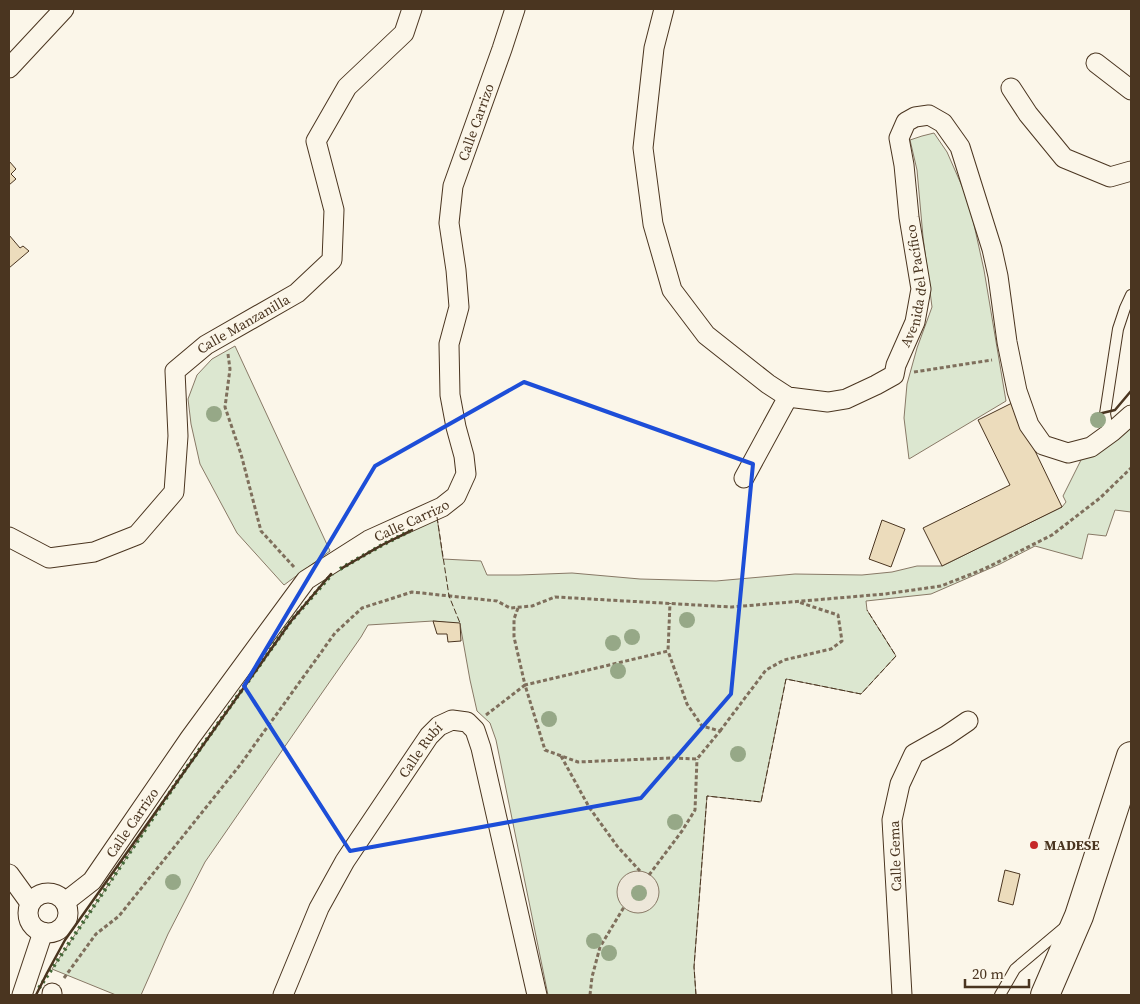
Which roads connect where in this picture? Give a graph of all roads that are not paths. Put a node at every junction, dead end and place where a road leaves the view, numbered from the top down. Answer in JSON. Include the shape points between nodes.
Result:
{"nodes":[{"id":1,"x":64,"y":9,"type":"edge"},
{"id":2,"x":412,"y":9,"type":"edge"},
{"id":3,"x":515,"y":9,"type":"edge"},
{"id":4,"x":664,"y":9,"type":"edge"},
{"id":5,"x":1096,"y":63,"type":"dead end"},
{"id":6,"x":9,"y":68,"type":"edge"},
{"id":7,"x":1012,"y":88,"type":"dead end"},
{"id":8,"x":1131,"y":90,"type":"edge"},
{"id":9,"x":1131,"y":171,"type":"edge"},
{"id":10,"x":1131,"y":296,"type":"edge"},
{"id":11,"x":788,"y":397,"type":"junction"},
{"id":12,"x":1131,"y":414,"type":"edge"},
{"id":13,"x":1109,"y":434,"type":"junction"},
{"id":14,"x":744,"y":478,"type":"dead end"},
{"id":15,"x":9,"y":537,"type":"edge"},
{"id":16,"x":968,"y":721,"type":"dead end"},
{"id":17,"x":1131,"y":756,"type":"edge"},
{"id":18,"x":9,"y":874,"type":"edge"},
{"id":19,"x":65,"y":902,"type":"junction"},
{"id":20,"x":30,"y":903,"type":"junction"},
{"id":21,"x":1079,"y":916,"type":"junction"},
{"id":22,"x":42,"y":932,"type":"junction"},
{"id":23,"x":22,"y":995,"type":"edge"},
{"id":24,"x":282,"y":995,"type":"edge"},
{"id":25,"x":537,"y":995,"type":"edge"},
{"id":26,"x":902,"y":995,"type":"edge"},
{"id":27,"x":1000,"y":995,"type":"edge"},
{"id":28,"x":1045,"y":995,"type":"edge"}],
"edges":[{"from":1,"to":6,"type":"street"},
{"from":2,"to":15,"type":"street","name":"Calle Manzanilla","via":[[404,33],[347,87],[316,141],[334,210],[332,260],[297,292],[206,345],[175,371],[178,436],[174,492],[137,535],[94,552],[49,558]]},
{"from":3,"to":19,"type":"street","name":"Calle Carrizo","via":[[453,186],[449,223],[459,307],[448,344],[450,395],[466,474],[456,496],[442,507],[369,540],[306,580],[190,738],[92,881]]},
{"from":4,"to":11,"type":"street","via":[[654,48],[643,148],[653,224],[672,290],[706,335]]},
{"from":5,"to":8,"type":"street"},
{"from":7,"to":9,"type":"street","via":[[1028,114],[1064,158],[1110,177]]},
{"from":10,"to":13,"type":"lane","via":[[1118,329],[1110,377],[1105,414]]},
{"from":11,"to":13,"type":"street","name":"Avenida del Pacífico","via":[[828,402],[846,399],[894,375],[915,322],[921,289],[898,138],[906,122],[914,117],[929,116],[942,123],[960,147],[992,249],[1010,358],[1028,426],[1044,445],[1068,452],[1091,447]]},
{"from":11,"to":14,"type":"street"},
{"from":12,"to":13,"type":"street","name":"Avenida del Pacífico"},
{"from":16,"to":26,"type":"street","name":"Calle Gema","via":[[914,754],[900,784],[892,820]]},
{"from":17,"to":21,"type":"main road"},
{"from":18,"to":20,"type":"street"},
{"from":19,"to":20,"type":"street","via":[[54,893],[47,892]]},
{"from":19,"to":22,"type":"street","via":[[68,915],[62,927]]},
{"from":20,"to":22,"type":"street","via":[[29,921]]},
{"from":21,"to":27,"type":"lane","via":[[1015,969]]},
{"from":21,"to":28,"type":"main road"},
{"from":22,"to":23,"type":"street"},
{"from":24,"to":25,"type":"street","name":"Calle Rubí","via":[[319,908],[345,861],[429,736],[452,720],[467,722],[475,730],[481,748]]}]}
